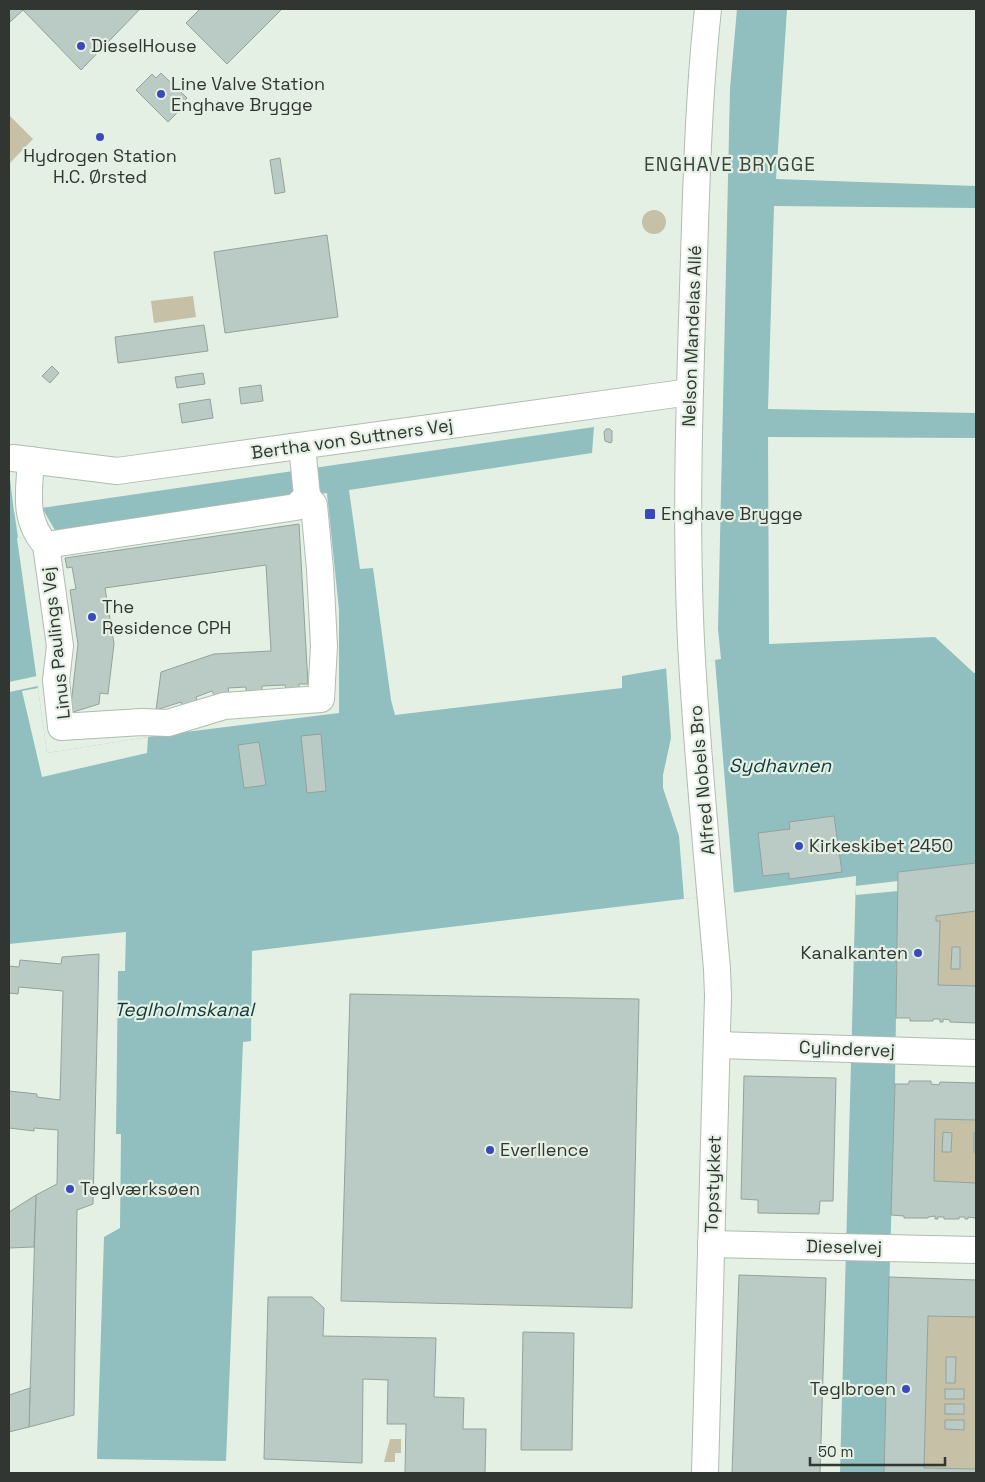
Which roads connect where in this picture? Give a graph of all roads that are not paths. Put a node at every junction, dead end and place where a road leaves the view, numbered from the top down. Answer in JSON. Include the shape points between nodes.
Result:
{"nodes":[{"id":1,"x":708,"y":9,"type":"edge"},
{"id":2,"x":690,"y":392,"type":"junction"},
{"id":3,"x":303,"y":456,"type":"junction"},
{"id":4,"x":22,"y":459,"type":"joint"},
{"id":5,"x":307,"y":496,"type":"junction"},
{"id":6,"x":41,"y":540,"type":"junction"},
{"id":7,"x":692,"y":663,"type":"joint"},
{"id":8,"x":711,"y":896,"type":"joint"},
{"id":9,"x":718,"y":1045,"type":"junction"},
{"id":10,"x":976,"y":1053,"type":"edge"},
{"id":11,"x":711,"y":1244,"type":"junction"},
{"id":12,"x":976,"y":1250,"type":"edge"},
{"id":13,"x":705,"y":1473,"type":"edge"}],
"edges":[{"from":1,"to":2,"type":"street","name":"Nelson Mandelas Allé","via":[[704,40]]},
{"from":2,"to":3,"type":"street","name":"Bertha von Suttners Vej"},
{"from":2,"to":7,"type":"street","name":"Nelson Mandelas Allé"},
{"from":3,"to":4,"type":"street","name":"Bertha von Suttners Vej","via":[[117,471]]},
{"from":3,"to":5,"type":"street","name":"Linus Paulings Vej"},
{"from":4,"to":6,"type":"street","name":"Linus Paulings Vej","via":[[28,508]]},
{"from":5,"to":6,"type":"street","name":"Linus Paulings Vej","via":[[296,507]]},
{"from":5,"to":6,"type":"street","name":"Linus Paulings Vej","via":[[314,505],[321,590],[324,646],[320,699],[224,706],[168,723],[61,726],[56,680],[60,646]]},
{"from":7,"to":8,"type":"street","name":"Alfred Nobels Bro"},
{"from":8,"to":9,"type":"street","name":"Topstykket","via":[[717,969]]},
{"from":9,"to":10,"type":"street","name":"Cylindervej"},
{"from":9,"to":11,"type":"street","name":"Topstykket"},
{"from":11,"to":12,"type":"street","name":"Dieselvej"},
{"from":11,"to":13,"type":"street","name":"Topstykket"}]}
